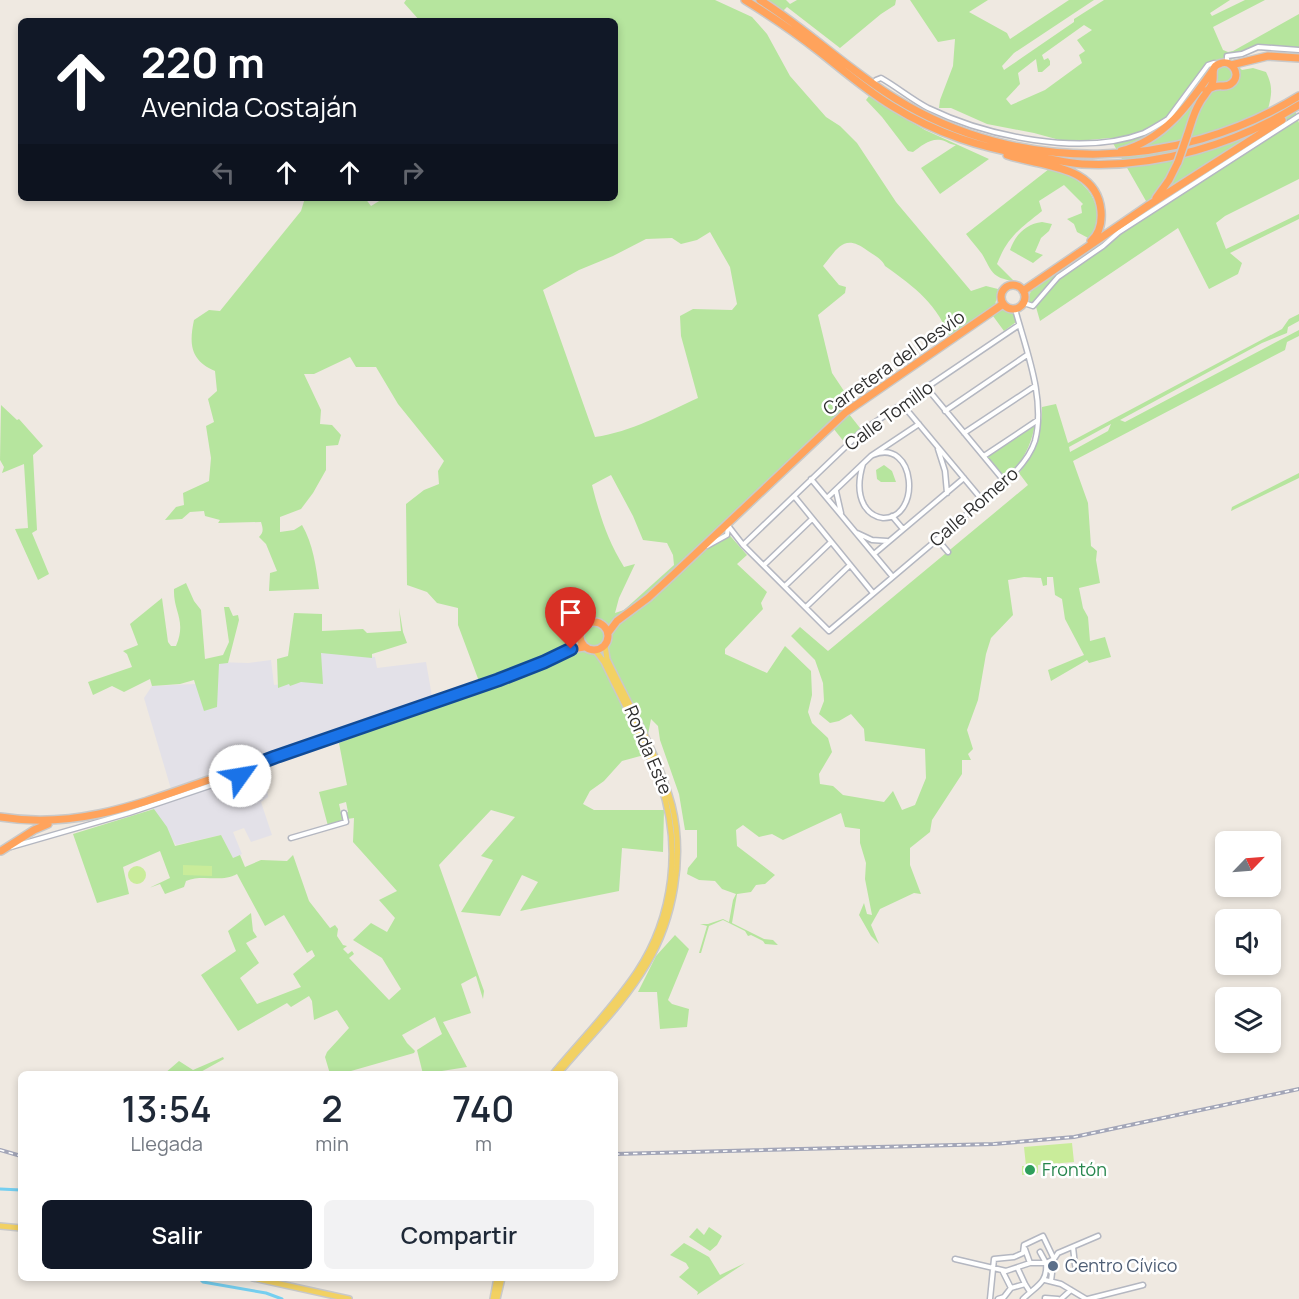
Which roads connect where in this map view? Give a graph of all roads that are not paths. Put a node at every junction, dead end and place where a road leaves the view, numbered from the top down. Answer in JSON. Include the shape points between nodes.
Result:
{"nodes":[{"id":1,"x":745,"y":0,"type":"edge"},
{"id":2,"x":760,"y":0,"type":"edge"},
{"id":3,"x":1299,"y":50,"type":"edge"},
{"id":4,"x":1299,"y":58,"type":"edge"},
{"id":5,"x":1229,"y":64,"type":"junction"},
{"id":6,"x":1215,"y":67,"type":"junction"},
{"id":7,"x":876,"y":80,"type":"dead end"},
{"id":8,"x":1216,"y":82,"type":"junction"},
{"id":9,"x":1299,"y":96,"type":"edge"},
{"id":10,"x":1299,"y":107,"type":"edge"},
{"id":11,"x":1299,"y":116,"type":"edge"},
{"id":12,"x":997,"y":150,"type":"junction"},
{"id":13,"x":1089,"y":155,"type":"junction"},
{"id":14,"x":1149,"y":205,"type":"junction"},
{"id":15,"x":1070,"y":258,"type":"junction"},
{"id":16,"x":1023,"y":291,"type":"junction"},
{"id":17,"x":1024,"y":303,"type":"junction"},
{"id":18,"x":1003,"y":304,"type":"junction"},
{"id":19,"x":1015,"y":309,"type":"junction"},
{"id":20,"x":1020,"y":325,"type":"junction"},
{"id":21,"x":1027,"y":355,"type":"junction"},
{"id":22,"x":1035,"y":386,"type":"junction"},
{"id":23,"x":926,"y":387,"type":"junction"},
{"id":24,"x":902,"y":404,"type":"junction"},
{"id":25,"x":945,"y":411,"type":"junction"},
{"id":26,"x":1038,"y":419,"type":"junction"},
{"id":27,"x":919,"y":424,"type":"junction"},
{"id":28,"x":964,"y":433,"type":"junction"},
{"id":29,"x":937,"y":446,"type":"junction"},
{"id":30,"x":873,"y":455,"type":"junction"},
{"id":31,"x":984,"y":456,"type":"junction"},
{"id":32,"x":863,"y":464,"type":"junction"},
{"id":33,"x":964,"y":478,"type":"junction"},
{"id":34,"x":811,"y":479,"type":"junction"},
{"id":35,"x":1005,"y":482,"type":"junction"},
{"id":36,"x":836,"y":490,"type":"junction"},
{"id":37,"x":946,"y":493,"type":"junction"},
{"id":38,"x":794,"y":496,"type":"junction"},
{"id":39,"x":827,"y":498,"type":"junction"},
{"id":40,"x":983,"y":501,"type":"junction"},
{"id":41,"x":892,"y":516,"type":"junction"},
{"id":42,"x":843,"y":518,"type":"junction"},
{"id":43,"x":812,"y":519,"type":"junction"},
{"id":44,"x":727,"y":526,"type":"junction"},
{"id":45,"x":903,"y":529,"type":"junction"},
{"id":46,"x":854,"y":531,"type":"junction"},
{"id":47,"x":937,"y":539,"type":"junction"},
{"id":48,"x":888,"y":541,"type":"junction"},
{"id":49,"x":831,"y":542,"type":"junction"},
{"id":50,"x":743,"y":545,"type":"junction"},
{"id":51,"x":948,"y":552,"type":"dead end"},
{"id":52,"x":874,"y":554,"type":"junction"},
{"id":53,"x":764,"y":565,"type":"junction"},
{"id":54,"x":850,"y":565,"type":"junction"},
{"id":55,"x":892,"y":576,"type":"junction"},
{"id":56,"x":785,"y":586,"type":"junction"},
{"id":57,"x":873,"y":593,"type":"junction"},
{"id":58,"x":806,"y":607,"type":"junction"},
{"id":59,"x":617,"y":621,"type":"junction"},
{"id":60,"x":602,"y":625,"type":"junction"},
{"id":61,"x":608,"y":633,"type":"junction"},
{"id":62,"x":580,"y":638,"type":"junction"},
{"id":63,"x":605,"y":645,"type":"junction"},
{"id":64,"x":584,"y":647,"type":"junction"},
{"id":65,"x":571,"y":649,"type":"junction"},
{"id":66,"x":595,"y":650,"type":"junction"},
{"id":67,"x":249,"y":767,"type":"junction"},
{"id":68,"x":237,"y":774,"type":"junction"},
{"id":69,"x":0,"y":813,"type":"edge"},
{"id":70,"x":344,"y":813,"type":"dead end"},
{"id":71,"x":0,"y":817,"type":"edge"},
{"id":72,"x":102,"y":818,"type":"junction"},
{"id":73,"x":58,"y":821,"type":"junction"},
{"id":74,"x":291,"y":838,"type":"dead end"},
{"id":75,"x":0,"y":851,"type":"edge"},
{"id":76,"x":556,"y":1071,"type":"edge"},
{"id":77,"x":561,"y":1071,"type":"edge"},
{"id":78,"x":0,"y":1226,"type":"edge"},
{"id":79,"x":18,"y":1228,"type":"edge"},
{"id":80,"x":1098,"y":1236,"type":"dead end"},
{"id":81,"x":1023,"y":1246,"type":"junction"},
{"id":82,"x":1072,"y":1247,"type":"junction"},
{"id":83,"x":1040,"y":1252,"type":"dead end"},
{"id":84,"x":955,"y":1259,"type":"dead end"},
{"id":85,"x":1054,"y":1259,"type":"junction"},
{"id":86,"x":1030,"y":1263,"type":"junction"},
{"id":87,"x":1046,"y":1263,"type":"junction"},
{"id":88,"x":1075,"y":1264,"type":"dead end"},
{"id":89,"x":993,"y":1269,"type":"junction"},
{"id":90,"x":1018,"y":1269,"type":"junction"},
{"id":91,"x":1002,"y":1271,"type":"junction"},
{"id":92,"x":267,"y":1281,"type":"edge"},
{"id":93,"x":497,"y":1281,"type":"edge"},
{"id":94,"x":501,"y":1281,"type":"edge"},
{"id":95,"x":1044,"y":1281,"type":"junction"},
{"id":96,"x":1053,"y":1282,"type":"junction"},
{"id":97,"x":1024,"y":1284,"type":"junction"},
{"id":98,"x":1143,"y":1285,"type":"dead end"},
{"id":99,"x":1011,"y":1288,"type":"junction"},
{"id":100,"x":1071,"y":1290,"type":"junction"},
{"id":101,"x":1030,"y":1292,"type":"junction"},
{"id":102,"x":1045,"y":1298,"type":"edge"},
{"id":103,"x":349,"y":1299,"type":"edge"},
{"id":104,"x":495,"y":1299,"type":"edge"},
{"id":105,"x":990,"y":1299,"type":"edge"},
{"id":106,"x":998,"y":1299,"type":"edge"},
{"id":107,"x":1023,"y":1299,"type":"edge"},
{"id":108,"x":1057,"y":1299,"type":"edge"},
{"id":109,"x":1087,"y":1299,"type":"edge"}],
"edges":[{"from":1,"to":12,"type":"highway","via":[[789,28],[893,107],[943,132]]},
{"from":2,"to":13,"type":"highway","via":[[881,89],[935,119],[1009,145]]},
{"from":3,"to":5,"type":"street","via":[[1258,48],[1227,56]]},
{"from":4,"to":5,"type":"highway","via":[[1268,56]]},
{"from":5,"to":6,"type":"highway"},
{"from":5,"to":8,"type":"highway","via":[[1236,71],[1233,82],[1226,86]]},
{"from":6,"to":7,"type":"street","via":[[1214,63],[1208,66],[1168,119],[1145,132],[1094,142],[1029,139],[986,129],[927,107],[881,78]]},
{"from":6,"to":8,"type":"highway"},
{"from":6,"to":13,"type":"highway","via":[[1177,117],[1152,138],[1122,151]]},
{"from":8,"to":14,"type":"highway","bridge":true,"via":[[1206,91],[1196,111],[1165,186]]},
{"from":9,"to":13,"type":"highway","via":[[1249,123],[1196,142],[1145,152]]},
{"from":10,"to":12,"type":"highway","via":[[1226,141],[1150,160],[1082,164]]},
{"from":10,"to":14,"type":"highway"},
{"from":11,"to":17,"type":"street","via":[[1119,232],[1058,277],[1033,306]]},
{"from":12,"to":15,"type":"highway","via":[[1076,174],[1094,190],[1100,208],[1099,231]]},
{"from":14,"to":15,"type":"highway"},
{"from":15,"to":16,"type":"highway"},
{"from":16,"to":17,"type":"highway"},
{"from":16,"to":18,"type":"highway","via":[[1008,286],[1000,298]]},
{"from":17,"to":19,"type":"highway"},
{"from":18,"to":19,"type":"highway"},
{"from":18,"to":44,"type":"highway","name":"Carretera del Desvío","via":[[846,412]]},
{"from":19,"to":20,"type":"street","name":"Calle Romero"},
{"from":20,"to":21,"type":"street","name":"Calle Romero"},
{"from":20,"to":23,"type":"street","name":"Calle Tomillo"},
{"from":21,"to":22,"type":"street","name":"Calle Romero"},
{"from":21,"to":25,"type":"street"},
{"from":22,"to":26,"type":"street","name":"Calle Romero"},
{"from":22,"to":28,"type":"street"},
{"from":23,"to":24,"type":"street","name":"Calle Tomillo"},
{"from":23,"to":25,"type":"street"},
{"from":24,"to":27,"type":"street"},
{"from":24,"to":34,"type":"street","name":"Calle Tomillo","via":[[862,430]]},
{"from":25,"to":28,"type":"street"},
{"from":26,"to":31,"type":"street"},
{"from":26,"to":35,"type":"street","name":"Calle Romero","via":[[1034,443],[1021,466]]},
{"from":27,"to":29,"type":"street"},
{"from":27,"to":30,"type":"street"},
{"from":28,"to":31,"type":"street"},
{"from":29,"to":33,"type":"street"},
{"from":29,"to":37,"type":"street"},
{"from":30,"to":32,"type":"street"},
{"from":30,"to":41,"type":"street","via":[[894,455],[907,471],[907,498]]},
{"from":31,"to":35,"type":"street"},
{"from":32,"to":36,"type":"street"},
{"from":32,"to":41,"type":"street","via":[[859,483],[863,503],[878,517]]},
{"from":33,"to":37,"type":"street"},
{"from":33,"to":40,"type":"street"},
{"from":34,"to":38,"type":"street","name":"Calle Tomillo"},
{"from":34,"to":39,"type":"street"},
{"from":35,"to":40,"type":"street","name":"Calle Romero"},
{"from":36,"to":39,"type":"street"},
{"from":36,"to":42,"type":"street"},
{"from":37,"to":45,"type":"street"},
{"from":38,"to":43,"type":"street"},
{"from":38,"to":50,"type":"street","name":"Calle Tomillo"},
{"from":39,"to":42,"type":"street"},
{"from":40,"to":47,"type":"street","name":"Calle Romero"},
{"from":41,"to":45,"type":"street"},
{"from":42,"to":46,"type":"street"},
{"from":43,"to":49,"type":"street"},
{"from":43,"to":53,"type":"street"},
{"from":44,"to":50,"type":"street"},
{"from":44,"to":59,"type":"highway","name":"Carretera del Desvío"},
{"from":45,"to":48,"type":"street"},
{"from":46,"to":48,"type":"street","via":[[872,540]]},
{"from":46,"to":52,"type":"street"},
{"from":47,"to":51,"type":"street"},
{"from":47,"to":55,"type":"street","name":"Calle Romero"},
{"from":48,"to":52,"type":"street"},
{"from":49,"to":54,"type":"street"},
{"from":49,"to":56,"type":"street"},
{"from":50,"to":53,"type":"street"},
{"from":52,"to":55,"type":"street"},
{"from":53,"to":56,"type":"street"},
{"from":54,"to":57,"type":"street"},
{"from":54,"to":58,"type":"street"},
{"from":55,"to":57,"type":"street","name":"Calle Romero"},
{"from":56,"to":58,"type":"street"},
{"from":57,"to":58,"type":"street","name":"Calle Romero","via":[[830,631]]},
{"from":59,"to":60,"type":"highway","name":"Carretera del Desvío"},
{"from":59,"to":61,"type":"highway","name":"Carretera del Desvío"},
{"from":60,"to":61,"type":"highway"},
{"from":60,"to":62,"type":"highway","via":[[587,624]]},
{"from":61,"to":63,"type":"highway"},
{"from":62,"to":64,"type":"highway"},
{"from":62,"to":65,"type":"highway"},
{"from":63,"to":66,"type":"highway"},
{"from":63,"to":77,"type":"main road","name":"Ronda Este","via":[[607,659],[669,798],[676,834],[676,872],[669,912],[647,964],[630,991]]},
{"from":64,"to":65,"type":"highway"},
{"from":64,"to":66,"type":"highway"},
{"from":65,"to":67,"type":"highway","via":[[527,670]]},
{"from":66,"to":76,"type":"main road","name":"Ronda Este","via":[[660,782],[668,809],[672,871],[664,912],[643,963]]},
{"from":67,"to":68,"type":"highway","via":[[247,775]]},
{"from":67,"to":68,"type":"highway","via":[[240,762],[236,765]]},
{"from":68,"to":72,"type":"highway"},
{"from":69,"to":73,"type":"highway"},
{"from":70,"to":74,"type":"street","via":[[346,822]]},
{"from":71,"to":73,"type":"highway"},
{"from":72,"to":73,"type":"highway"},
{"from":72,"to":75,"type":"street"},
{"from":73,"to":75,"type":"highway","via":[[34,830]]},
{"from":78,"to":79,"type":"main road"},
{"from":80,"to":82,"type":"street"},
{"from":81,"to":85,"type":"street","via":[[1043,1236]]},
{"from":81,"to":86,"type":"street"},
{"from":81,"to":89,"type":"street","via":[[1023,1253],[994,1259]]},
{"from":82,"to":85,"type":"street"},
{"from":82,"to":88,"type":"street"},
{"from":83,"to":87,"type":"street"},
{"from":84,"to":89,"type":"street"},
{"from":85,"to":87,"type":"street"},
{"from":86,"to":87,"type":"street"},
{"from":86,"to":90,"type":"street"},
{"from":87,"to":95,"type":"street"},
{"from":87,"to":96,"type":"street"},
{"from":89,"to":91,"type":"street"},
{"from":89,"to":105,"type":"street"},
{"from":90,"to":91,"type":"street"},
{"from":90,"to":97,"type":"street"},
{"from":91,"to":99,"type":"street"},
{"from":92,"to":103,"type":"main road"},
{"from":93,"to":104,"type":"main road"},
{"from":94,"to":104,"type":"main road"},
{"from":95,"to":96,"type":"street"},
{"from":95,"to":101,"type":"street"},
{"from":96,"to":100,"type":"street"},
{"from":97,"to":99,"type":"street"},
{"from":97,"to":101,"type":"street"},
{"from":98,"to":109,"type":"street"},
{"from":99,"to":106,"type":"street"},
{"from":100,"to":108,"type":"street"},
{"from":100,"to":109,"type":"street"},
{"from":101,"to":107,"type":"street"},
{"from":102,"to":108,"type":"street"}]}
